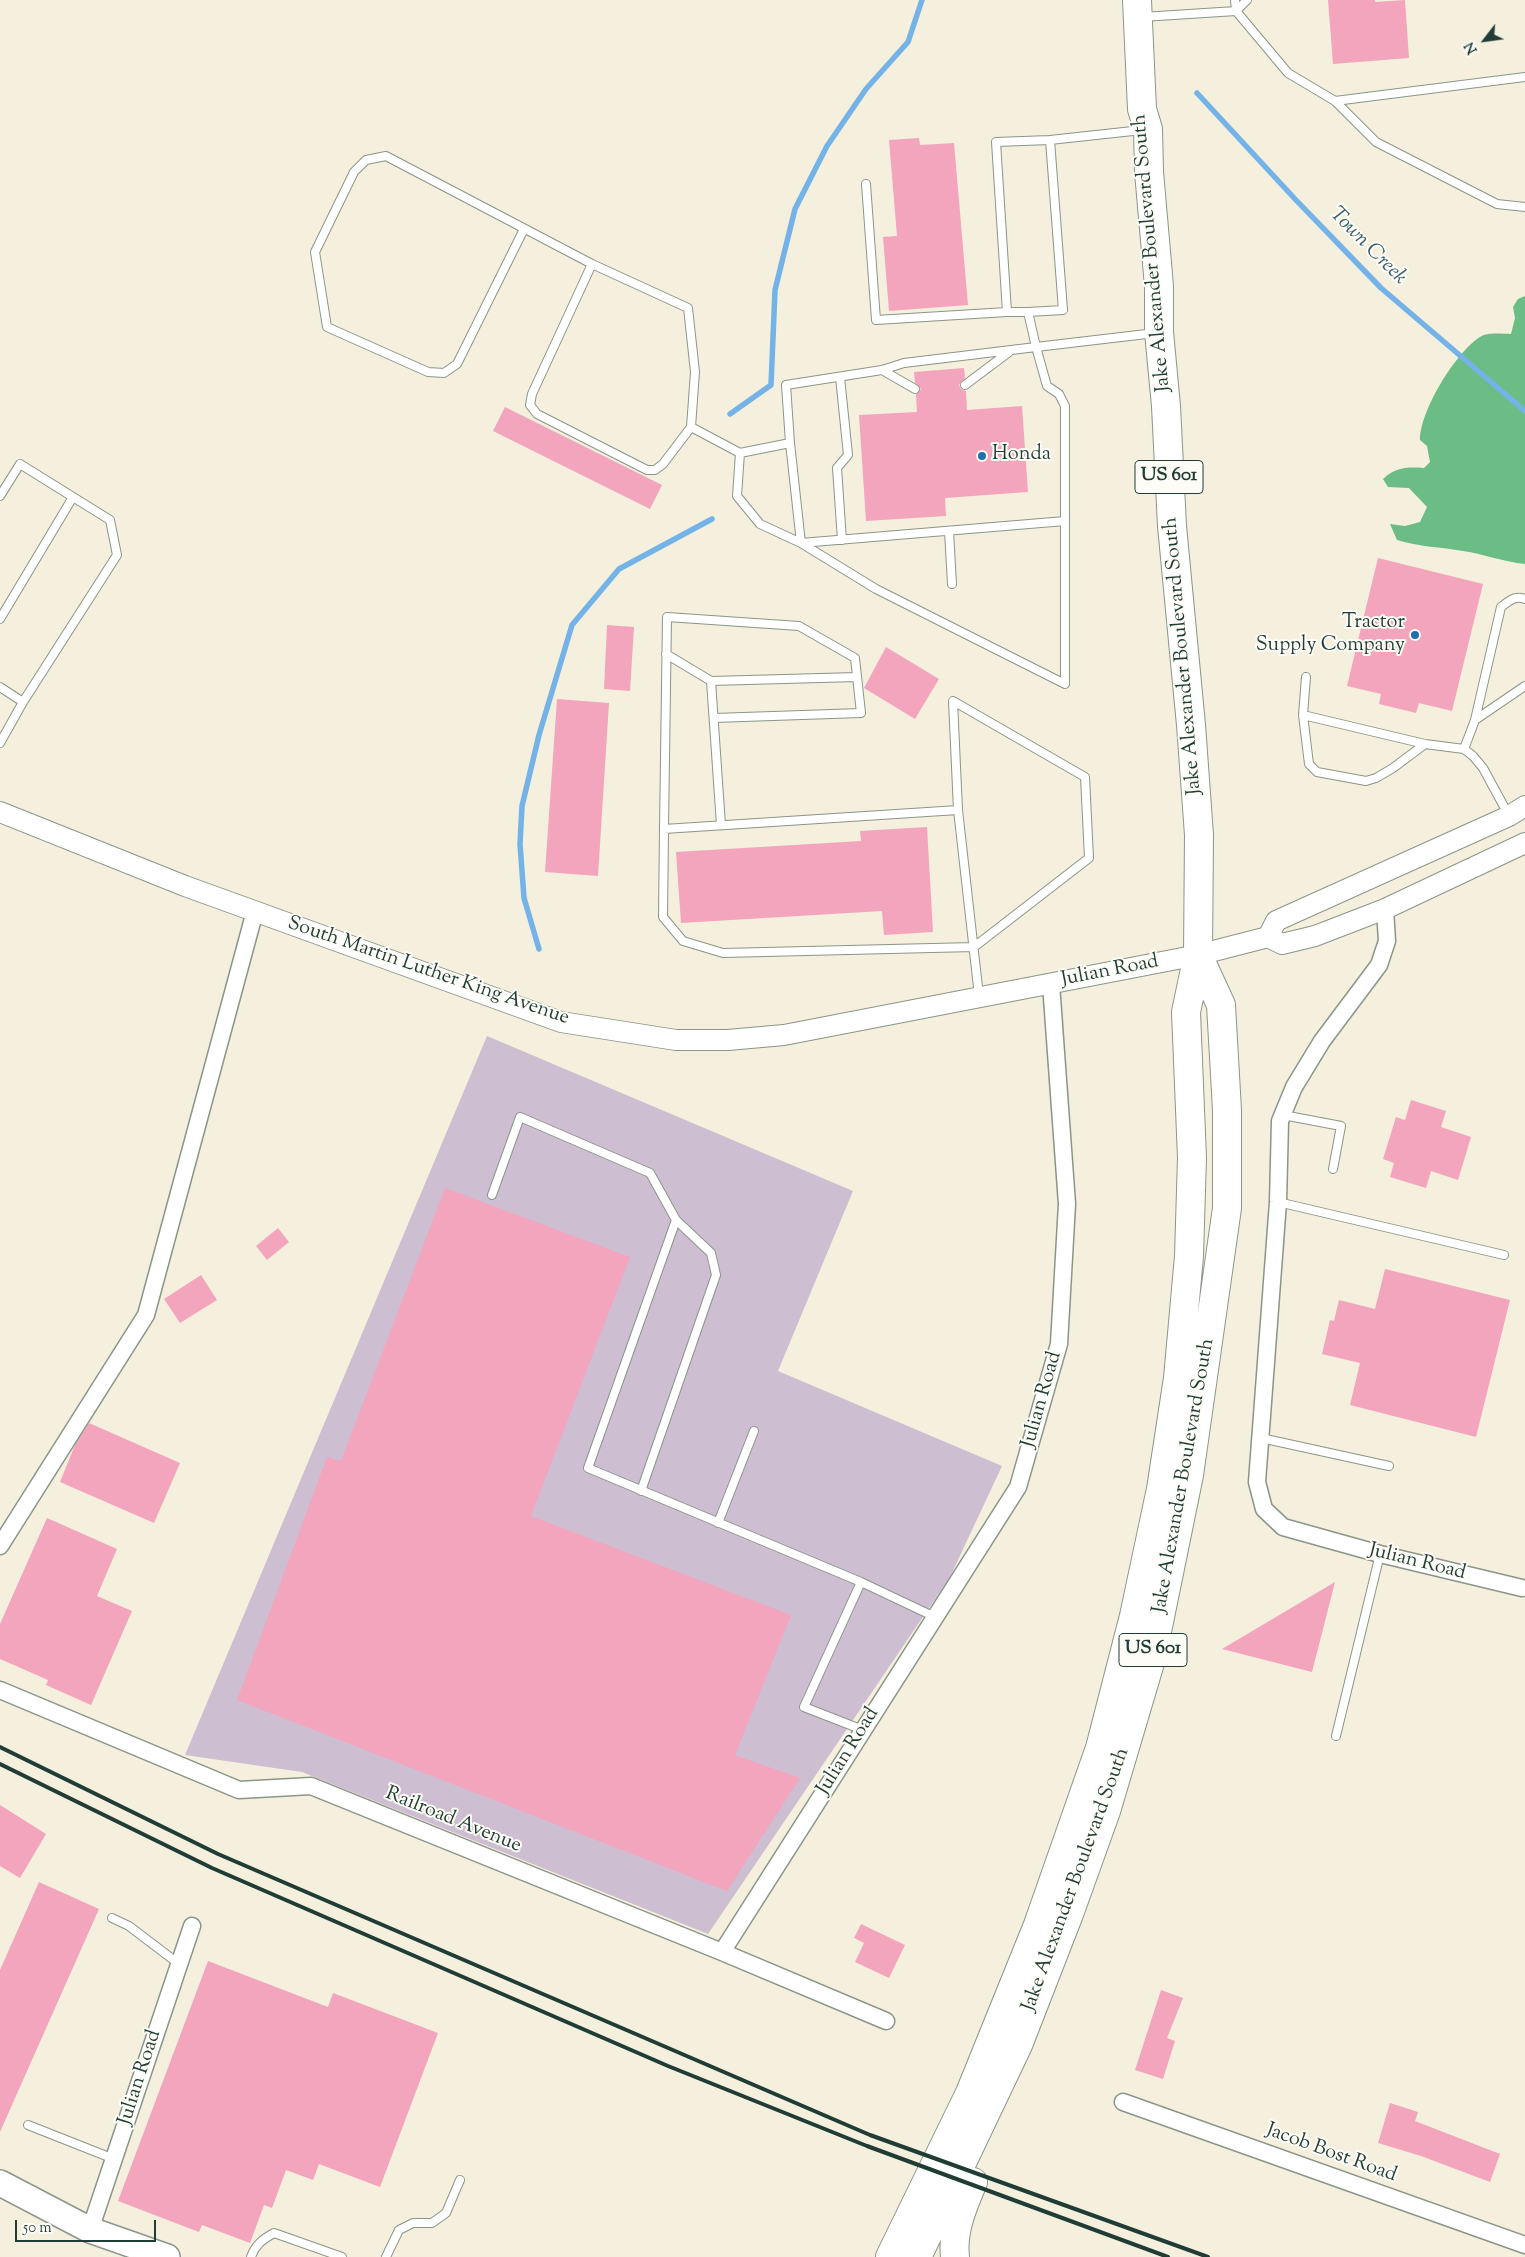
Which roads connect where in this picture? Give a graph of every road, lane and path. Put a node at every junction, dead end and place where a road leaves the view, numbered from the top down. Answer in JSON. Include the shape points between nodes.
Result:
{"nodes":[{"id":1,"x":1234,"y":0,"type":"edge"},
{"id":2,"x":1247,"y":0,"type":"edge"},
{"id":3,"x":1137,"y":8,"type":"edge"},
{"id":4,"x":1236,"y":11,"type":"junction"},
{"id":5,"x":1525,"y":77,"type":"edge"},
{"id":6,"x":1335,"y":101,"type":"junction"},
{"id":7,"x":1148,"y":129,"type":"junction"},
{"id":8,"x":1050,"y":140,"type":"junction"},
{"id":9,"x":866,"y":184,"type":"dead end"},
{"id":10,"x":1525,"y":207,"type":"edge"},
{"id":11,"x":524,"y":228,"type":"junction"},
{"id":12,"x":592,"y":264,"type":"junction"},
{"id":13,"x":1007,"y":312,"type":"junction"},
{"id":14,"x":1028,"y":312,"type":"junction"},
{"id":15,"x":1159,"y":332,"type":"junction"},
{"id":16,"x":1036,"y":347,"type":"junction"},
{"id":17,"x":1011,"y":350,"type":"junction"},
{"id":18,"x":882,"y":370,"type":"junction"},
{"id":19,"x":840,"y":377,"type":"junction"},
{"id":20,"x":965,"y":385,"type":"dead end"},
{"id":21,"x":915,"y":389,"type":"dead end"},
{"id":22,"x":691,"y":427,"type":"junction"},
{"id":23,"x":790,"y":444,"type":"junction"},
{"id":24,"x":740,"y":453,"type":"junction"},
{"id":25,"x":0,"y":496,"type":"edge"},
{"id":26,"x":73,"y":497,"type":"junction"},
{"id":27,"x":1065,"y":521,"type":"junction"},
{"id":28,"x":949,"y":531,"type":"junction"},
{"id":29,"x":842,"y":540,"type":"junction"},
{"id":30,"x":801,"y":543,"type":"junction"},
{"id":31,"x":952,"y":584,"type":"dead end"},
{"id":32,"x":1525,"y":599,"type":"edge"},
{"id":33,"x":0,"y":619,"type":"edge"},
{"id":34,"x":666,"y":654,"type":"junction"},
{"id":35,"x":857,"y":677,"type":"junction"},
{"id":36,"x":1306,"y":677,"type":"dead end"},
{"id":37,"x":711,"y":681,"type":"junction"},
{"id":38,"x":0,"y":686,"type":"edge"},
{"id":39,"x":1525,"y":686,"type":"edge"},
{"id":40,"x":23,"y":702,"type":"junction"},
{"id":41,"x":1303,"y":715,"type":"junction"},
{"id":42,"x":714,"y":718,"type":"junction"},
{"id":43,"x":1475,"y":720,"type":"junction"},
{"id":44,"x":0,"y":743,"type":"edge"},
{"id":45,"x":1425,"y":744,"type":"junction"},
{"id":46,"x":1464,"y":749,"type":"junction"},
{"id":47,"x":958,"y":810,"type":"junction"},
{"id":48,"x":1517,"y":811,"type":"edge"},
{"id":49,"x":0,"y":812,"type":"edge"},
{"id":50,"x":720,"y":825,"type":"junction"},
{"id":51,"x":664,"y":829,"type":"junction"},
{"id":52,"x":1525,"y":843,"type":"edge"},
{"id":53,"x":1385,"y":909,"type":"junction"},
{"id":54,"x":255,"y":911,"type":"junction"},
{"id":55,"x":1268,"y":937,"type":"junction"},
{"id":56,"x":974,"y":948,"type":"junction"},
{"id":57,"x":1198,"y":955,"type":"junction"},
{"id":58,"x":1051,"y":984,"type":"junction"},
{"id":59,"x":979,"y":998,"type":"junction"},
{"id":60,"x":1283,"y":1115,"type":"junction"},
{"id":61,"x":1333,"y":1169,"type":"dead end"},
{"id":62,"x":492,"y":1195,"type":"dead end"},
{"id":63,"x":1278,"y":1202,"type":"junction"},
{"id":64,"x":676,"y":1220,"type":"junction"},
{"id":65,"x":1504,"y":1255,"type":"dead end"},
{"id":66,"x":754,"y":1431,"type":"dead end"},
{"id":67,"x":1261,"y":1438,"type":"junction"},
{"id":68,"x":1389,"y":1466,"type":"dead end"},
{"id":69,"x":641,"y":1490,"type":"junction"},
{"id":70,"x":718,"y":1523,"type":"junction"},
{"id":71,"x":0,"y":1546,"type":"edge"},
{"id":72,"x":1380,"y":1554,"type":"junction"},
{"id":73,"x":861,"y":1582,"type":"junction"},
{"id":74,"x":1522,"y":1588,"type":"dead end"},
{"id":75,"x":936,"y":1617,"type":"junction"},
{"id":76,"x":0,"y":1690,"type":"edge"},
{"id":77,"x":863,"y":1730,"type":"junction"},
{"id":78,"x":1336,"y":1736,"type":"dead end"},
{"id":79,"x":1069,"y":1914,"type":"junction"},
{"id":80,"x":112,"y":1918,"type":"dead end"},
{"id":81,"x":192,"y":1926,"type":"dead end"},
{"id":82,"x":722,"y":1952,"type":"junction"},
{"id":83,"x":179,"y":1964,"type":"junction"},
{"id":84,"x":886,"y":2020,"type":"dead end"},
{"id":85,"x":1123,"y":2102,"type":"dead end"},
{"id":86,"x":28,"y":2125,"type":"dead end"},
{"id":87,"x":114,"y":2158,"type":"junction"},
{"id":88,"x":460,"y":2180,"type":"dead end"},
{"id":89,"x":0,"y":2183,"type":"edge"},
{"id":90,"x":90,"y":2230,"type":"junction"},
{"id":91,"x":1525,"y":2245,"type":"edge"},
{"id":92,"x":158,"y":2255,"type":"edge"},
{"id":93,"x":251,"y":2257,"type":"edge"},
{"id":94,"x":342,"y":2257,"type":"edge"},
{"id":95,"x":386,"y":2257,"type":"edge"},
{"id":96,"x":890,"y":2257,"type":"edge"},
{"id":97,"x":917,"y":2257,"type":"edge"},
{"id":98,"x":955,"y":2257,"type":"edge"}],
"edges":[{"from":1,"to":4,"type":"lane"},
{"from":2,"to":4,"type":"lane"},
{"from":3,"to":4,"type":"lane"},
{"from":3,"to":7,"type":"highway","name":"Jake Alexander Boulevard South","number":"US 601","via":[[1142,109]]},
{"from":4,"to":6,"type":"lane","via":[[1288,73]]},
{"from":5,"to":6,"type":"lane"},
{"from":6,"to":10,"type":"lane","via":[[1376,142],[1497,204]]},
{"from":7,"to":8,"type":"lane"},
{"from":7,"to":15,"type":"highway","name":"Jake Alexander Boulevard South","number":"US 601"},
{"from":8,"to":13,"type":"lane","via":[[996,142]]},
{"from":8,"to":14,"type":"lane","via":[[1063,310]]},
{"from":9,"to":13,"type":"lane","via":[[876,320]]},
{"from":11,"to":11,"type":"lane","via":[[386,156],[366,160],[354,172],[315,252],[327,327],[428,372],[444,373],[457,364]]},
{"from":11,"to":12,"type":"lane"},
{"from":12,"to":22,"type":"lane","via":[[688,308],[695,372]]},
{"from":12,"to":22,"type":"lane","via":[[532,394],[530,405],[537,414],[647,470],[655,470],[663,464]]},
{"from":13,"to":14,"type":"lane"},
{"from":14,"to":16,"type":"lane"},
{"from":15,"to":16,"type":"lane"},
{"from":15,"to":57,"type":"highway","name":"Jake Alexander Boulevard South","number":"US 601","via":[[1199,835]]},
{"from":16,"to":17,"type":"lane"},
{"from":16,"to":27,"type":"lane","via":[[1047,386],[1059,394],[1065,406]]},
{"from":17,"to":18,"type":"lane","via":[[904,363]]},
{"from":17,"to":20,"type":"lane"},
{"from":18,"to":19,"type":"lane"},
{"from":18,"to":21,"type":"lane"},
{"from":19,"to":23,"type":"lane","via":[[786,385]]},
{"from":19,"to":29,"type":"lane","via":[[848,455],[837,468]]},
{"from":22,"to":24,"type":"lane"},
{"from":23,"to":24,"type":"lane"},
{"from":23,"to":30,"type":"lane"},
{"from":24,"to":30,"type":"lane","via":[[737,496],[760,524]]},
{"from":25,"to":26,"type":"lane","via":[[20,464]]},
{"from":26,"to":33,"type":"lane"},
{"from":26,"to":40,"type":"lane","via":[[110,520],[117,555]]},
{"from":27,"to":28,"type":"lane"},
{"from":27,"to":30,"type":"lane","via":[[1064,684],[876,589]]},
{"from":28,"to":29,"type":"lane"},
{"from":28,"to":31,"type":"lane"},
{"from":29,"to":30,"type":"lane"},
{"from":32,"to":43,"type":"lane","via":[[1519,596],[1501,607]]},
{"from":34,"to":35,"type":"lane","via":[[667,617],[799,626],[855,658]]},
{"from":34,"to":37,"type":"lane"},
{"from":34,"to":51,"type":"lane"},
{"from":35,"to":37,"type":"lane"},
{"from":35,"to":42,"type":"lane","via":[[861,714]]},
{"from":36,"to":41,"type":"lane"},
{"from":37,"to":42,"type":"lane"},
{"from":38,"to":40,"type":"lane"},
{"from":39,"to":43,"type":"lane"},
{"from":40,"to":44,"type":"lane"},
{"from":41,"to":45,"type":"lane"},
{"from":41,"to":45,"type":"lane","via":[[1309,764],[1317,772],[1366,781],[1393,768]]},
{"from":42,"to":50,"type":"lane"},
{"from":43,"to":46,"type":"lane"},
{"from":45,"to":46,"type":"lane"},
{"from":46,"to":48,"type":"lane","via":[[1484,768]]},
{"from":47,"to":50,"type":"lane"},
{"from":47,"to":56,"type":"lane"},
{"from":47,"to":56,"type":"lane","via":[[953,701],[1085,777],[1089,858]]},
{"from":48,"to":55,"type":"street","via":[[1276,921]]},
{"from":49,"to":54,"type":"street","name":"South Martin Luther King Avenue"},
{"from":50,"to":51,"type":"lane"},
{"from":51,"to":56,"type":"lane","via":[[663,917],[683,941],[723,953]]},
{"from":52,"to":53,"type":"street","name":"Julian Road"},
{"from":53,"to":55,"type":"street","name":"Julian Road","via":[[1315,936],[1282,944]]},
{"from":53,"to":60,"type":"street","name":"Julian Road","via":[[1387,941],[1379,965],[1322,1041],[1294,1086]]},
{"from":54,"to":59,"type":"street","name":"South Martin Luther King Avenue","via":[[562,1022],[676,1040],[784,1035]]},
{"from":54,"to":71,"type":"street","via":[[146,1315]]},
{"from":55,"to":57,"type":"street","name":"Julian Road"},
{"from":56,"to":59,"type":"lane"},
{"from":57,"to":58,"type":"street","name":"Julian Road"},
{"from":57,"to":79,"type":"highway","name":"Jake Alexander Boulevard South","number":"US 601","via":[[1222,1005],[1228,1110],[1226,1218],[1189,1475],[1152,1656],[1106,1811]]},
{"from":57,"to":96,"type":"highway","name":"Jake Alexander Boulevard South","number":"US 601","via":[[1186,1012],[1192,1158],[1189,1256],[1178,1378],[1161,1489],[1134,1616],[1100,1748],[1038,1925],[970,2093]]},
{"from":58,"to":59,"type":"street","name":"South Martin Luther King Avenue"},
{"from":58,"to":75,"type":"street","name":"Julian Road","via":[[1067,1204],[1059,1344],[1018,1487]]},
{"from":60,"to":61,"type":"lane","via":[[1341,1126]]},
{"from":60,"to":63,"type":"street","name":"Julian Road","via":[[1280,1121]]},
{"from":62,"to":64,"type":"lane","via":[[520,1117],[650,1173]]},
{"from":63,"to":65,"type":"lane"},
{"from":63,"to":67,"type":"street","name":"Julian Road"},
{"from":64,"to":69,"type":"lane","via":[[711,1253],[716,1275]]},
{"from":64,"to":69,"type":"lane","via":[[588,1468]]},
{"from":66,"to":70,"type":"lane"},
{"from":67,"to":68,"type":"lane"},
{"from":67,"to":72,"type":"street","name":"Julian Road","via":[[1257,1482],[1264,1509],[1283,1527]]},
{"from":69,"to":70,"type":"lane"},
{"from":70,"to":73,"type":"lane"},
{"from":72,"to":74,"type":"street","name":"Julian Road"},
{"from":72,"to":78,"type":"lane"},
{"from":73,"to":75,"type":"lane"},
{"from":73,"to":77,"type":"lane","via":[[804,1706]]},
{"from":75,"to":77,"type":"street","name":"Julian Road"},
{"from":76,"to":82,"type":"street","name":"Railroad Avenue","via":[[239,1790],[311,1786]]},
{"from":77,"to":82,"type":"street","name":"Julian Road"},
{"from":79,"to":97,"type":"highway","name":"Jake Alexander Boulevard South","number":"US 601","via":[[1018,2045]]},
{"from":79,"to":98,"type":"highway","via":[[1027,2050],[959,2216]]},
{"from":80,"to":83,"type":"lane","via":[[129,1926]]},
{"from":81,"to":83,"type":"street","name":"Julian Road"},
{"from":82,"to":84,"type":"street","name":"Railroad Avenue"},
{"from":83,"to":87,"type":"street","name":"Julian Road"},
{"from":85,"to":91,"type":"street","name":"Jacob Bost Road"},
{"from":86,"to":87,"type":"lane"},
{"from":87,"to":90,"type":"street","name":"Julian Road"},
{"from":88,"to":95,"type":"lane","via":[[446,2214],[432,2223],[413,2223],[399,2230]]},
{"from":89,"to":90,"type":"main road"},
{"from":90,"to":92,"type":"main road"},
{"from":93,"to":94,"type":"lane","via":[[254,2248],[274,2233]]}]}
